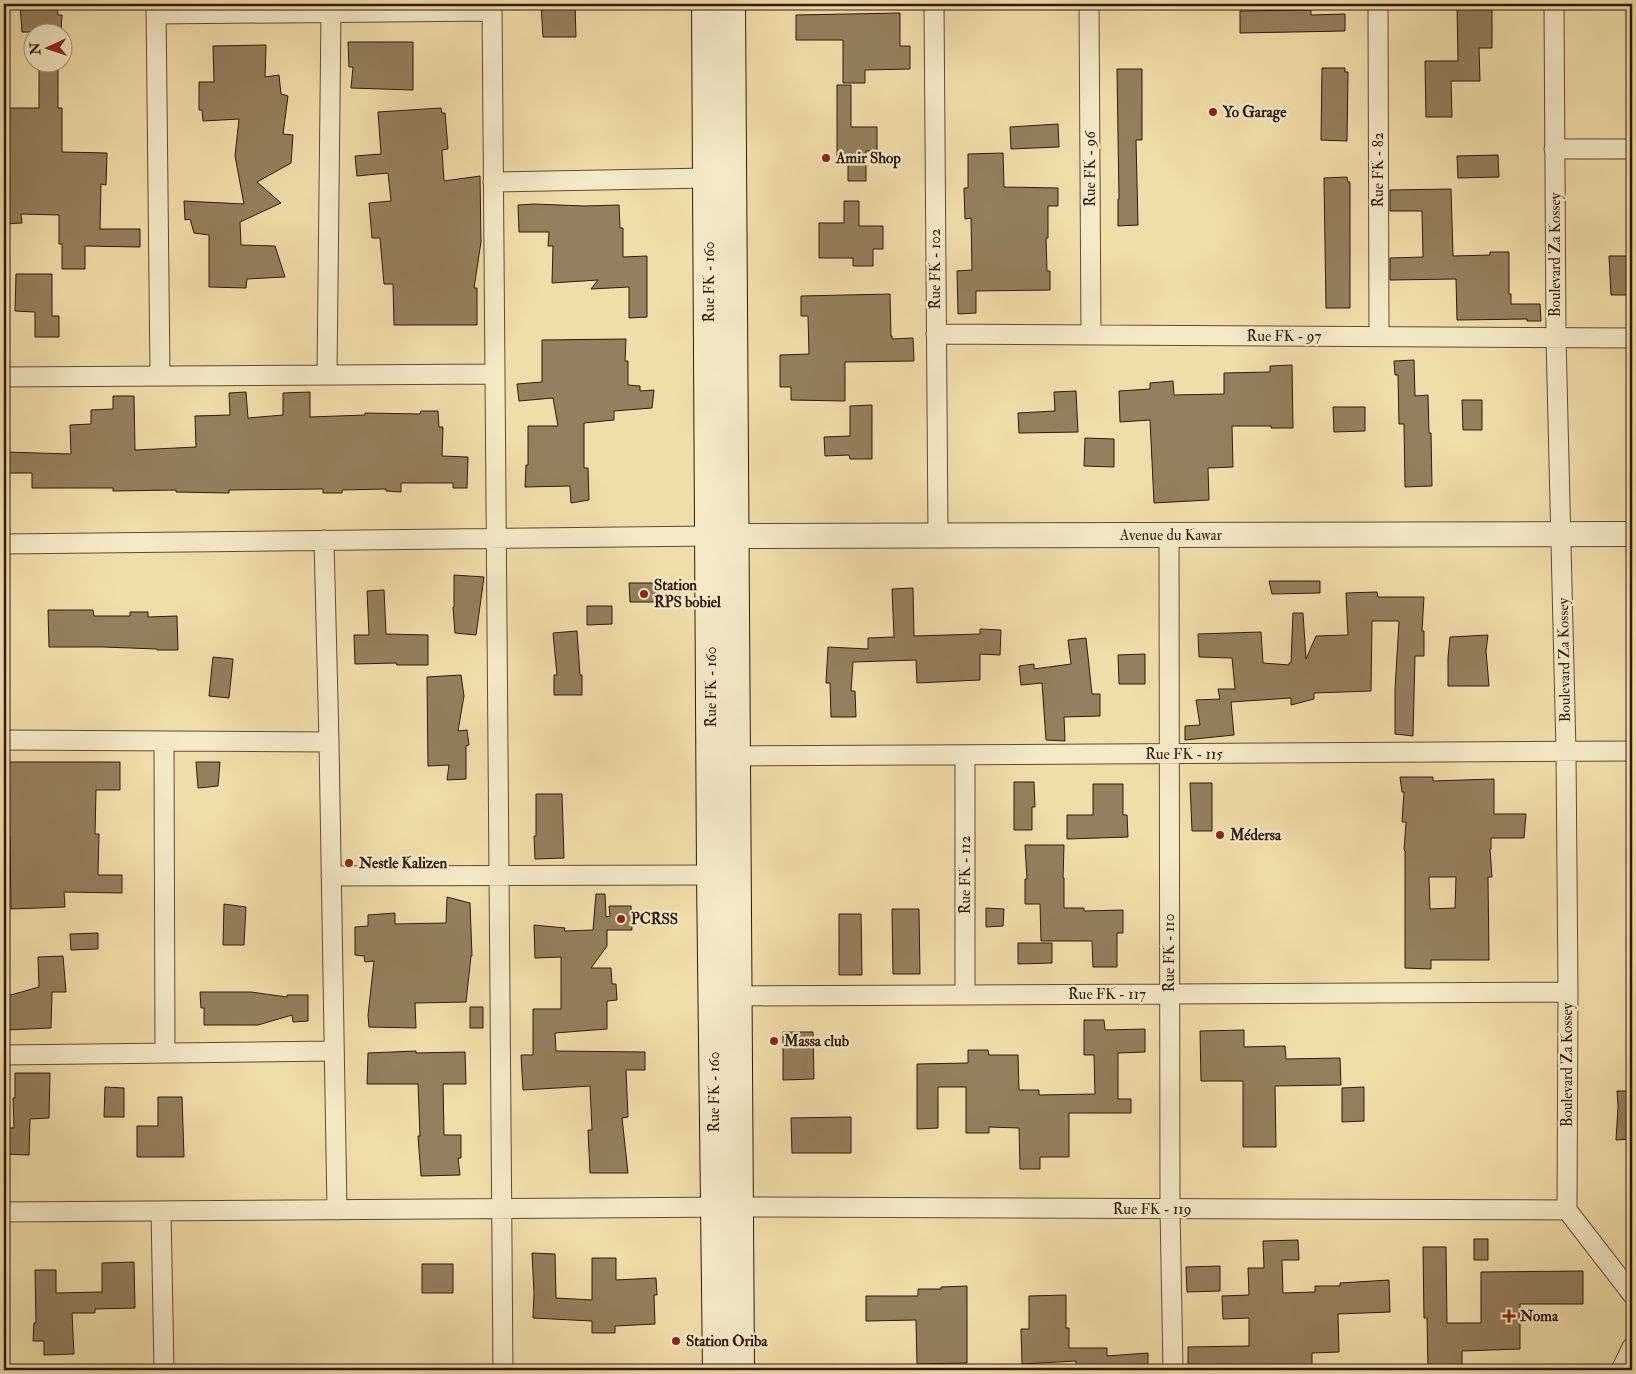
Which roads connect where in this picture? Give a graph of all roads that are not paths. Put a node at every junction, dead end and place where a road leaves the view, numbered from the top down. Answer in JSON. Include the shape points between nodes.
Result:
{"nodes":[{"id":1,"x":706,"y":4,"type":"edge"},
{"id":2,"x":731,"y":4,"type":"edge"},
{"id":3,"x":934,"y":4,"type":"edge"},
{"id":4,"x":1089,"y":4,"type":"edge"},
{"id":5,"x":1378,"y":4,"type":"edge"},
{"id":6,"x":1554,"y":4,"type":"edge"},
{"id":7,"x":492,"y":8,"type":"edge"},
{"id":8,"x":156,"y":9,"type":"edge"},
{"id":9,"x":331,"y":12,"type":"junction"},
{"id":10,"x":1554,"y":149,"type":"junction"},
{"id":11,"x":1632,"y":149,"type":"edge"},
{"id":12,"x":708,"y":178,"type":"junction"},
{"id":13,"x":494,"y":182,"type":"junction"},
{"id":14,"x":936,"y":334,"type":"junction"},
{"id":15,"x":1091,"y":335,"type":"junction"},
{"id":16,"x":1379,"y":336,"type":"junction"},
{"id":17,"x":1556,"y":337,"type":"junction"},
{"id":18,"x":1632,"y":338,"type":"edge"},
{"id":19,"x":495,"y":374,"type":"junction"},
{"id":20,"x":326,"y":375,"type":"junction"},
{"id":21,"x":160,"y":376,"type":"junction"},
{"id":22,"x":4,"y":377,"type":"edge"},
{"id":23,"x":1561,"y":534,"type":"junction"},
{"id":24,"x":1632,"y":534,"type":"edge"},
{"id":25,"x":938,"y":535,"type":"junction"},
{"id":26,"x":1168,"y":535,"type":"junction"},
{"id":27,"x":723,"y":536,"type":"junction"},
{"id":28,"x":496,"y":538,"type":"junction"},
{"id":29,"x":324,"y":540,"type":"junction"},
{"id":30,"x":4,"y":544,"type":"edge"},
{"id":31,"x":4,"y":740,"type":"edge"},
{"id":32,"x":164,"y":741,"type":"junction"},
{"id":33,"x":329,"y":742,"type":"junction"},
{"id":34,"x":1566,"y":751,"type":"junction"},
{"id":35,"x":1632,"y":751,"type":"edge"},
{"id":36,"x":1169,"y":754,"type":"junction"},
{"id":37,"x":965,"y":755,"type":"junction"},
{"id":38,"x":736,"y":756,"type":"junction"},
{"id":39,"x":711,"y":875,"type":"junction"},
{"id":40,"x":331,"y":876,"type":"junction"},
{"id":41,"x":500,"y":876,"type":"junction"},
{"id":42,"x":1568,"y":992,"type":"junction"},
{"id":43,"x":1170,"y":994,"type":"junction"},
{"id":44,"x":965,"y":995,"type":"junction"},
{"id":45,"x":736,"y":996,"type":"junction"},
{"id":46,"x":334,"y":1051,"type":"junction"},
{"id":47,"x":165,"y":1053,"type":"junction"},
{"id":48,"x":4,"y":1055,"type":"edge"},
{"id":49,"x":726,"y":1207,"type":"junction"},
{"id":50,"x":502,"y":1209,"type":"junction"},
{"id":51,"x":1170,"y":1209,"type":"junction"},
{"id":52,"x":337,"y":1210,"type":"junction"},
{"id":53,"x":1567,"y":1210,"type":"junction"},
{"id":54,"x":161,"y":1211,"type":"junction"},
{"id":55,"x":4,"y":1212,"type":"edge"},
{"id":56,"x":1632,"y":1294,"type":"edge"},
{"id":57,"x":1632,"y":1347,"type":"edge"},
{"id":58,"x":164,"y":1370,"type":"edge"},
{"id":59,"x":503,"y":1370,"type":"edge"},
{"id":60,"x":717,"y":1370,"type":"edge"},
{"id":61,"x":740,"y":1370,"type":"edge"},
{"id":62,"x":1173,"y":1370,"type":"edge"},
{"id":63,"x":1621,"y":1370,"type":"edge"}],
"edges":[{"from":1,"to":12,"type":"main road","name":"Rue FK - 160"},
{"from":2,"to":27,"type":"main road","name":"Rue FK - 160"},
{"from":3,"to":14,"type":"street","name":"Rue FK - 102"},
{"from":4,"to":15,"type":"street","name":"Rue FK - 96"},
{"from":5,"to":16,"type":"street","name":"Rue FK - 82"},
{"from":6,"to":10,"type":"street","name":"Boulevard Za Kossey"},
{"from":7,"to":9,"type":"street"},
{"from":7,"to":13,"type":"street"},
{"from":8,"to":9,"type":"street"},
{"from":8,"to":21,"type":"street"},
{"from":9,"to":20,"type":"street"},
{"from":10,"to":11,"type":"street"},
{"from":10,"to":17,"type":"street","name":"Boulevard Za Kossey"},
{"from":12,"to":13,"type":"street"},
{"from":12,"to":27,"type":"main road","name":"Rue FK - 160"},
{"from":13,"to":19,"type":"street"},
{"from":14,"to":15,"type":"street","name":"Rue FK - 97"},
{"from":14,"to":25,"type":"street","name":"Rue FK - 102"},
{"from":15,"to":16,"type":"street","name":"Rue FK - 97"},
{"from":16,"to":17,"type":"street","name":"Rue FK - 97"},
{"from":17,"to":18,"type":"street","name":"Rue FK - 97"},
{"from":17,"to":23,"type":"street","name":"Boulevard Za Kossey"},
{"from":19,"to":20,"type":"street"},
{"from":19,"to":28,"type":"street"},
{"from":20,"to":21,"type":"street"},
{"from":21,"to":22,"type":"street"},
{"from":23,"to":24,"type":"street","name":"Avenue du Kawar"},
{"from":23,"to":26,"type":"street","name":"Avenue du Kawar"},
{"from":23,"to":34,"type":"street","name":"Boulevard Za Kossey"},
{"from":25,"to":26,"type":"street","name":"Avenue du Kawar"},
{"from":25,"to":27,"type":"street","name":"Avenue du Kawar"},
{"from":26,"to":36,"type":"street","name":"Rue FK - 110"},
{"from":27,"to":28,"type":"street"},
{"from":27,"to":38,"type":"main road","name":"Rue FK - 160"},
{"from":27,"to":39,"type":"main road","name":"Rue FK - 160"},
{"from":28,"to":29,"type":"street"},
{"from":28,"to":41,"type":"street"},
{"from":29,"to":30,"type":"street"},
{"from":29,"to":33,"type":"street"},
{"from":31,"to":32,"type":"street"},
{"from":32,"to":33,"type":"street"},
{"from":32,"to":47,"type":"street"},
{"from":33,"to":40,"type":"street"},
{"from":34,"to":35,"type":"street","name":"Rue FK - 115"},
{"from":34,"to":36,"type":"street","name":"Rue FK - 115"},
{"from":34,"to":42,"type":"street","name":"Boulevard Za Kossey"},
{"from":36,"to":37,"type":"street","name":"Rue FK - 115"},
{"from":36,"to":43,"type":"street","name":"Rue FK - 110"},
{"from":37,"to":38,"type":"street","name":"Rue FK - 115"},
{"from":37,"to":44,"type":"street","name":"Rue FK - 112"},
{"from":38,"to":45,"type":"main road","name":"Rue FK - 160"},
{"from":39,"to":41,"type":"street"},
{"from":39,"to":49,"type":"main road","name":"Rue FK - 160"},
{"from":40,"to":41,"type":"street"},
{"from":40,"to":46,"type":"street"},
{"from":41,"to":50,"type":"street"},
{"from":42,"to":43,"type":"street","name":"Rue FK - 117"},
{"from":42,"to":53,"type":"street","name":"Boulevard Za Kossey"},
{"from":43,"to":44,"type":"street","name":"Rue FK - 117"},
{"from":43,"to":51,"type":"street","name":"Rue FK - 110"},
{"from":44,"to":45,"type":"street","name":"Rue FK - 117"},
{"from":45,"to":49,"type":"main road","name":"Rue FK - 160"},
{"from":46,"to":47,"type":"street"},
{"from":46,"to":52,"type":"street"},
{"from":47,"to":48,"type":"street"},
{"from":49,"to":50,"type":"street","name":"Rue FK - 119"},
{"from":49,"to":51,"type":"street","name":"Rue FK - 119"},
{"from":49,"to":60,"type":"main road","name":"Rue FK - 160"},
{"from":49,"to":61,"type":"main road","name":"Rue FK - 160"},
{"from":50,"to":52,"type":"street","name":"Rue FK - 119"},
{"from":50,"to":59,"type":"street"},
{"from":51,"to":53,"type":"street","name":"Rue FK - 119"},
{"from":51,"to":62,"type":"street","name":"Rue FK - 110"},
{"from":52,"to":54,"type":"street","name":"Rue FK - 119"},
{"from":53,"to":56,"type":"street"},
{"from":54,"to":55,"type":"street","name":"Rue FK - 119"},
{"from":54,"to":58,"type":"street"},
{"from":57,"to":63,"type":"street"}]}
